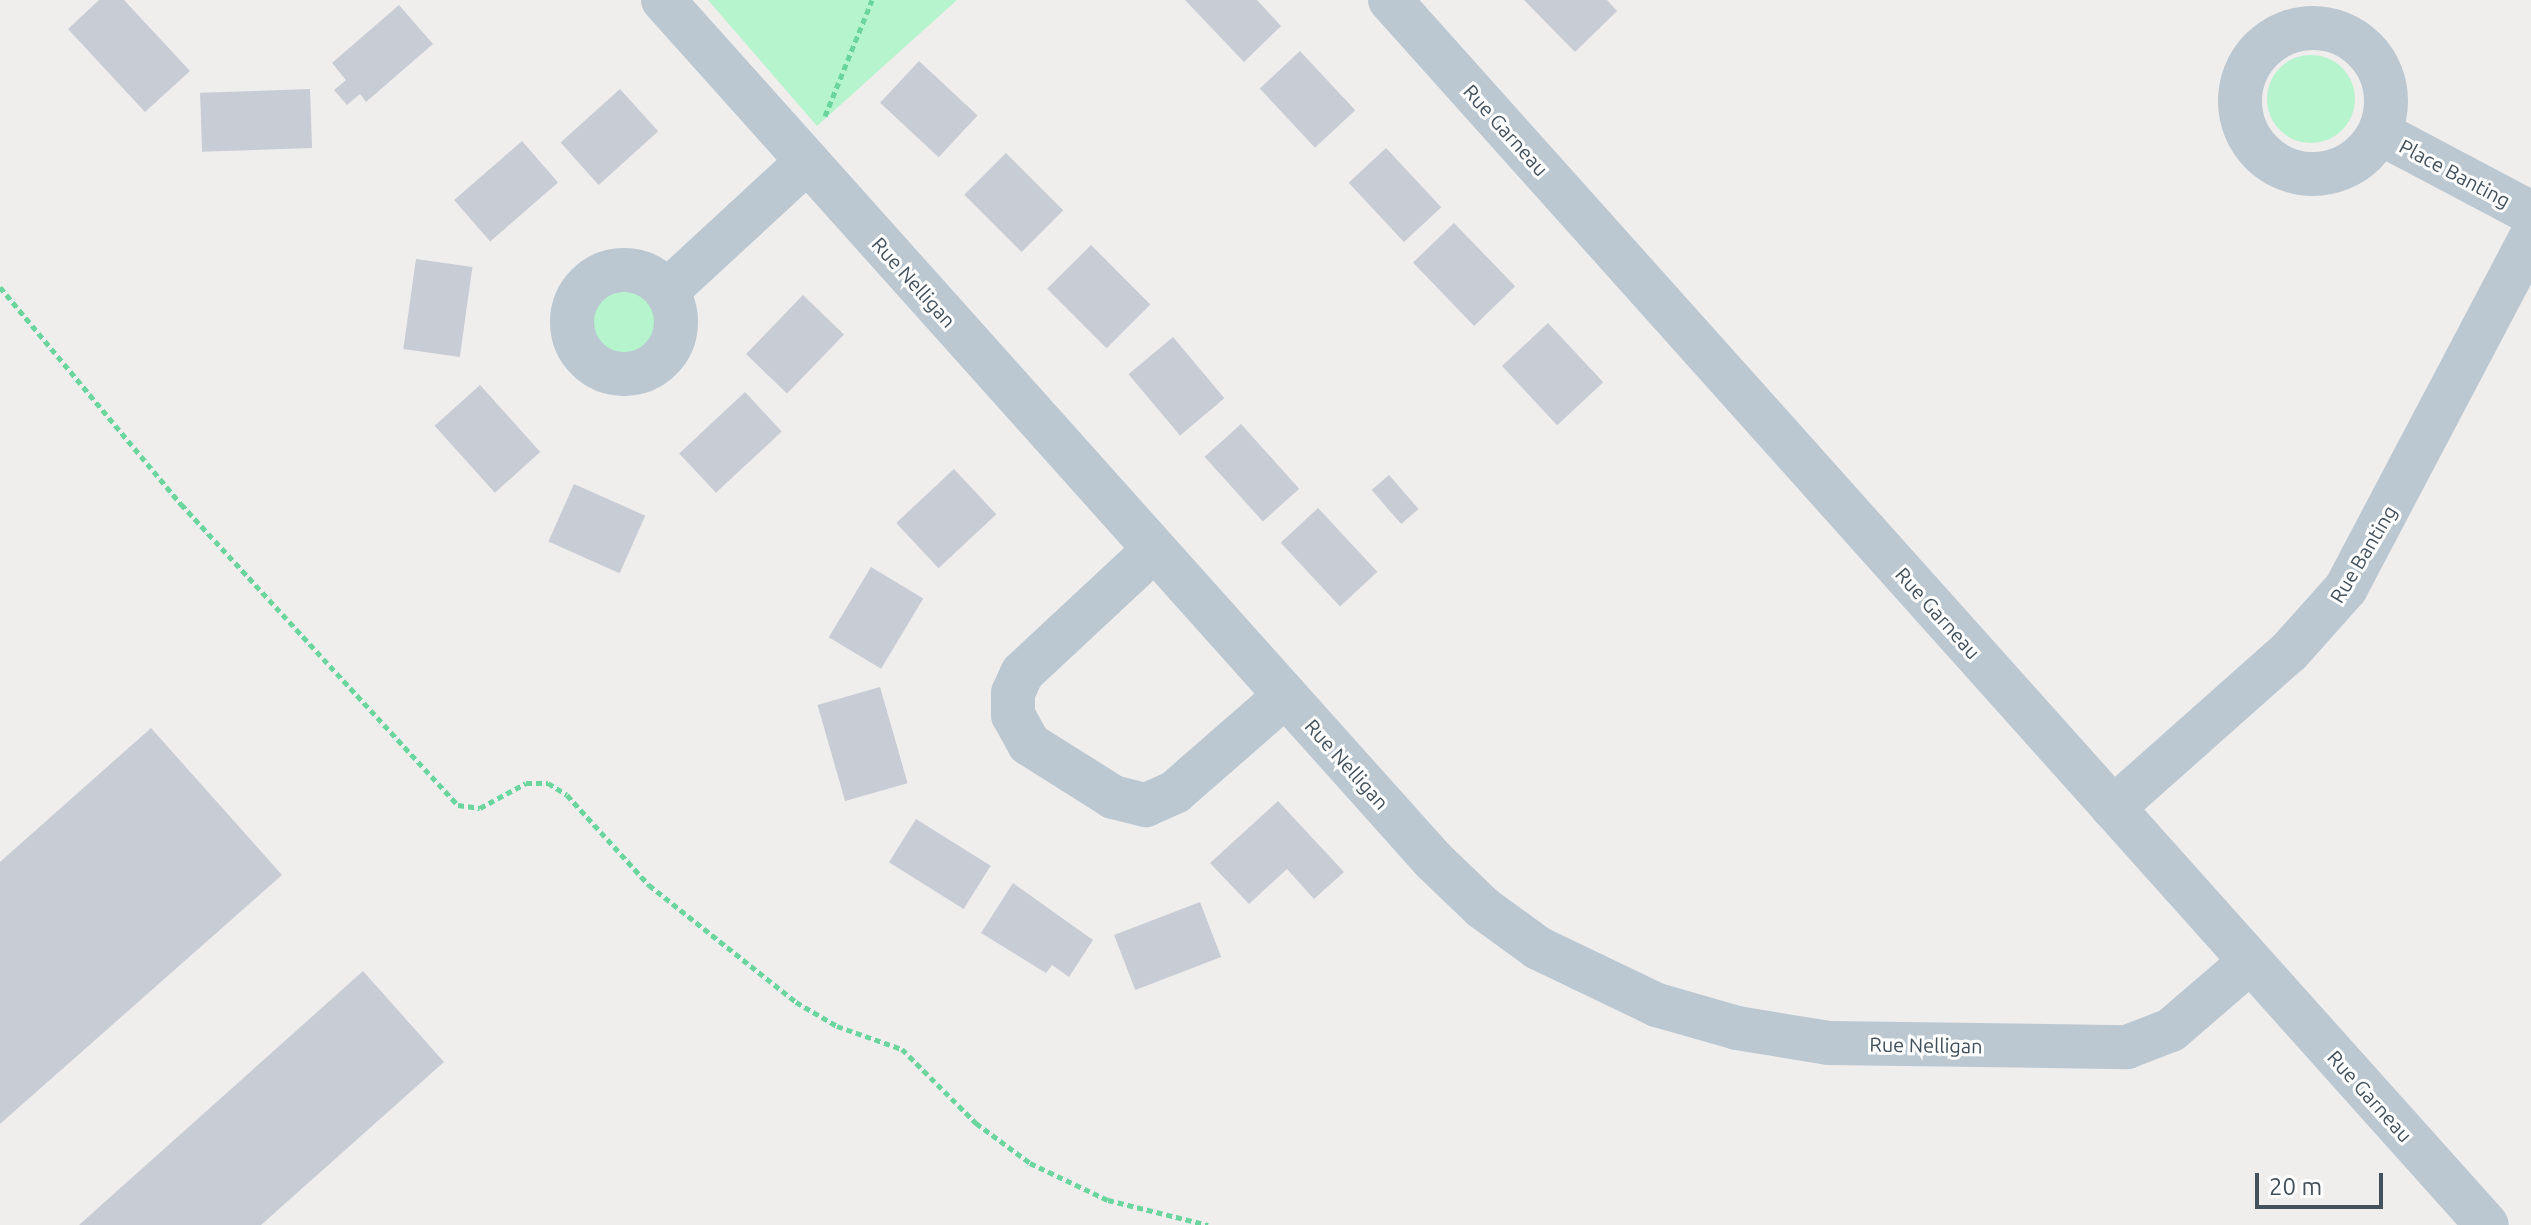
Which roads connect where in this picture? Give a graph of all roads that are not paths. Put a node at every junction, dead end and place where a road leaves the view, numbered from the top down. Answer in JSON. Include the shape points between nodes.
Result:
{"nodes":[{"id":1,"x":663,"y":0,"type":"edge"},
{"id":2,"x":1390,"y":0,"type":"edge"},
{"id":3,"x":2380,"y":133,"type":"dead end"},
{"id":4,"x":807,"y":162,"type":"junction"},
{"id":5,"x":2531,"y":213,"type":"edge"},
{"id":6,"x":2531,"y":237,"type":"edge"},
{"id":7,"x":667,"y":291,"type":"dead end"},
{"id":8,"x":1154,"y":550,"type":"junction"},
{"id":9,"x":1285,"y":696,"type":"junction"},
{"id":10,"x":2113,"y":808,"type":"junction"},
{"id":11,"x":2250,"y":962,"type":"junction"},
{"id":12,"x":2487,"y":1225,"type":"edge"}],
"edges":[{"from":1,"to":4,"type":"street","name":"Rue Nelligan"},
{"from":2,"to":10,"type":"street","name":"Rue Garneau"},
{"from":3,"to":5,"type":"street","name":"Place Banting"},
{"from":4,"to":7,"type":"street"},
{"from":4,"to":8,"type":"street","name":"Rue Nelligan"},
{"from":6,"to":10,"type":"street","name":"Rue Banting","via":[[2346,588],[2310,632]]},
{"from":8,"to":9,"type":"street","name":"Rue Nelligan"},
{"from":8,"to":9,"type":"street","via":[[1022,673],[1013,693],[1013,715],[1029,744],[1113,797],[1146,805],[1175,792]]},
{"from":9,"to":11,"type":"street","name":"Rue Nelligan","via":[[1433,860],[1509,929],[1598,981],[1693,1016],[1829,1043],[2127,1047],[2171,1030]]},
{"from":10,"to":11,"type":"street","name":"Rue Garneau"},
{"from":11,"to":12,"type":"street","name":"Rue Garneau"}]}
